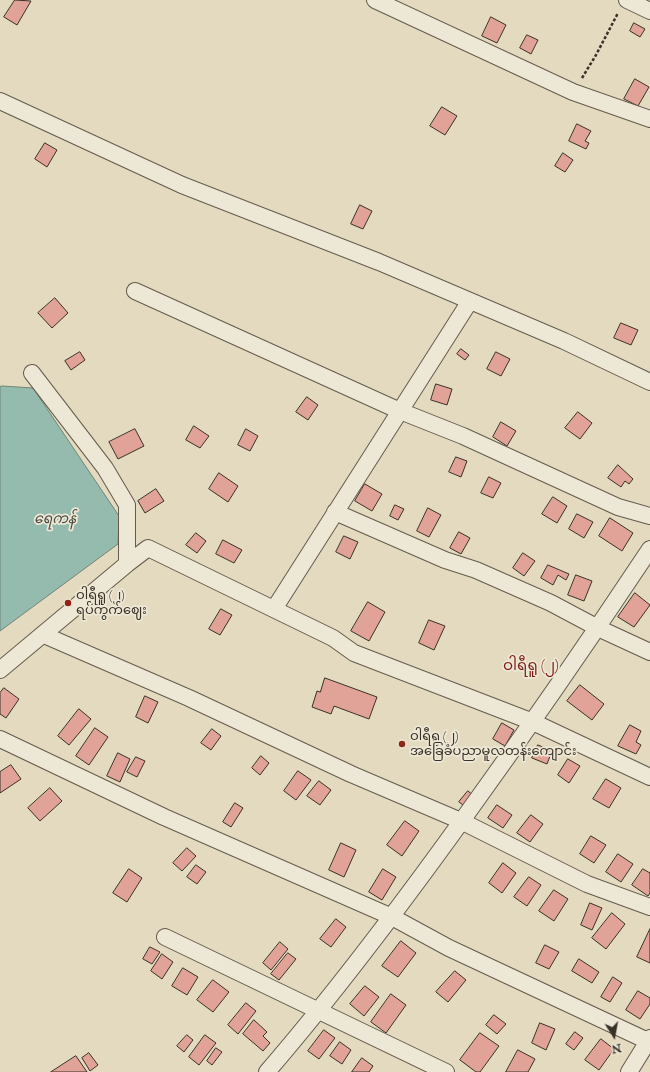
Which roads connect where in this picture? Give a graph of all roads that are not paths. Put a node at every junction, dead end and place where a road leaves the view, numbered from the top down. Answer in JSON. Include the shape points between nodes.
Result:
{"nodes":[{"id":1,"x":375,"y":0,"type":"edge"},
{"id":2,"x":624,"y":3,"type":"edge"},
{"id":3,"x":650,"y":11,"type":"edge"},
{"id":4,"x":0,"y":101,"type":"edge"},
{"id":5,"x":650,"y":119,"type":"edge"},
{"id":6,"x":135,"y":291,"type":"dead end"},
{"id":7,"x":470,"y":301,"type":"junction"},
{"id":8,"x":32,"y":373,"type":"dead end"},
{"id":9,"x":650,"y":382,"type":"edge"},
{"id":10,"x":400,"y":412,"type":"junction"},
{"id":11,"x":335,"y":512,"type":"junction"},
{"id":12,"x":650,"y":516,"type":"edge"},
{"id":13,"x":650,"y":549,"type":"edge"},
{"id":14,"x":127,"y":564,"type":"junction"},
{"id":15,"x":274,"y":609,"type":"junction"},
{"id":16,"x":598,"y":628,"type":"junction"},
{"id":17,"x":44,"y":635,"type":"junction"},
{"id":18,"x":650,"y":652,"type":"edge"},
{"id":19,"x":0,"y":670,"type":"edge"},
{"id":20,"x":533,"y":722,"type":"junction"},
{"id":21,"x":0,"y":739,"type":"edge"},
{"id":22,"x":650,"y":777,"type":"edge"},
{"id":23,"x":461,"y":821,"type":"junction"},
{"id":24,"x":650,"y":907,"type":"edge"},
{"id":25,"x":392,"y":917,"type":"junction"},
{"id":26,"x":165,"y":937,"type":"dead end"},
{"id":27,"x":318,"y":1012,"type":"junction"},
{"id":28,"x":649,"y":1040,"type":"edge"},
{"id":29,"x":266,"y":1072,"type":"edge"},
{"id":30,"x":446,"y":1072,"type":"edge"},
{"id":31,"x":629,"y":1072,"type":"edge"}],
"edges":[{"from":1,"to":5,"type":"street","via":[[573,92]]},
{"from":2,"to":3,"type":"street"},
{"from":4,"to":7,"type":"street","via":[[182,185],[372,259]]},
{"from":6,"to":10,"type":"street"},
{"from":7,"to":9,"type":"street","via":[[564,341]]},
{"from":7,"to":10,"type":"street"},
{"from":8,"to":14,"type":"street","via":[[104,468],[127,505]]},
{"from":10,"to":11,"type":"street"},
{"from":10,"to":12,"type":"street","via":[[463,436],[618,507]]},
{"from":11,"to":15,"type":"street"},
{"from":11,"to":16,"type":"street","via":[[551,603]]},
{"from":13,"to":16,"type":"street"},
{"from":14,"to":15,"type":"street","via":[[148,548]]},
{"from":14,"to":17,"type":"street"},
{"from":15,"to":20,"type":"street","via":[[333,638],[354,653]]},
{"from":16,"to":18,"type":"street"},
{"from":16,"to":20,"type":"street"},
{"from":17,"to":19,"type":"street"},
{"from":17,"to":23,"type":"street"},
{"from":20,"to":22,"type":"street"},
{"from":20,"to":23,"type":"street"},
{"from":21,"to":25,"type":"street","via":[[164,817]]},
{"from":23,"to":24,"type":"street","via":[[587,884]]},
{"from":23,"to":25,"type":"street"},
{"from":25,"to":27,"type":"street"},
{"from":25,"to":28,"type":"street","via":[[449,948]]},
{"from":26,"to":27,"type":"street"},
{"from":27,"to":29,"type":"street"},
{"from":27,"to":30,"type":"street"},
{"from":28,"to":31,"type":"street"}]}
